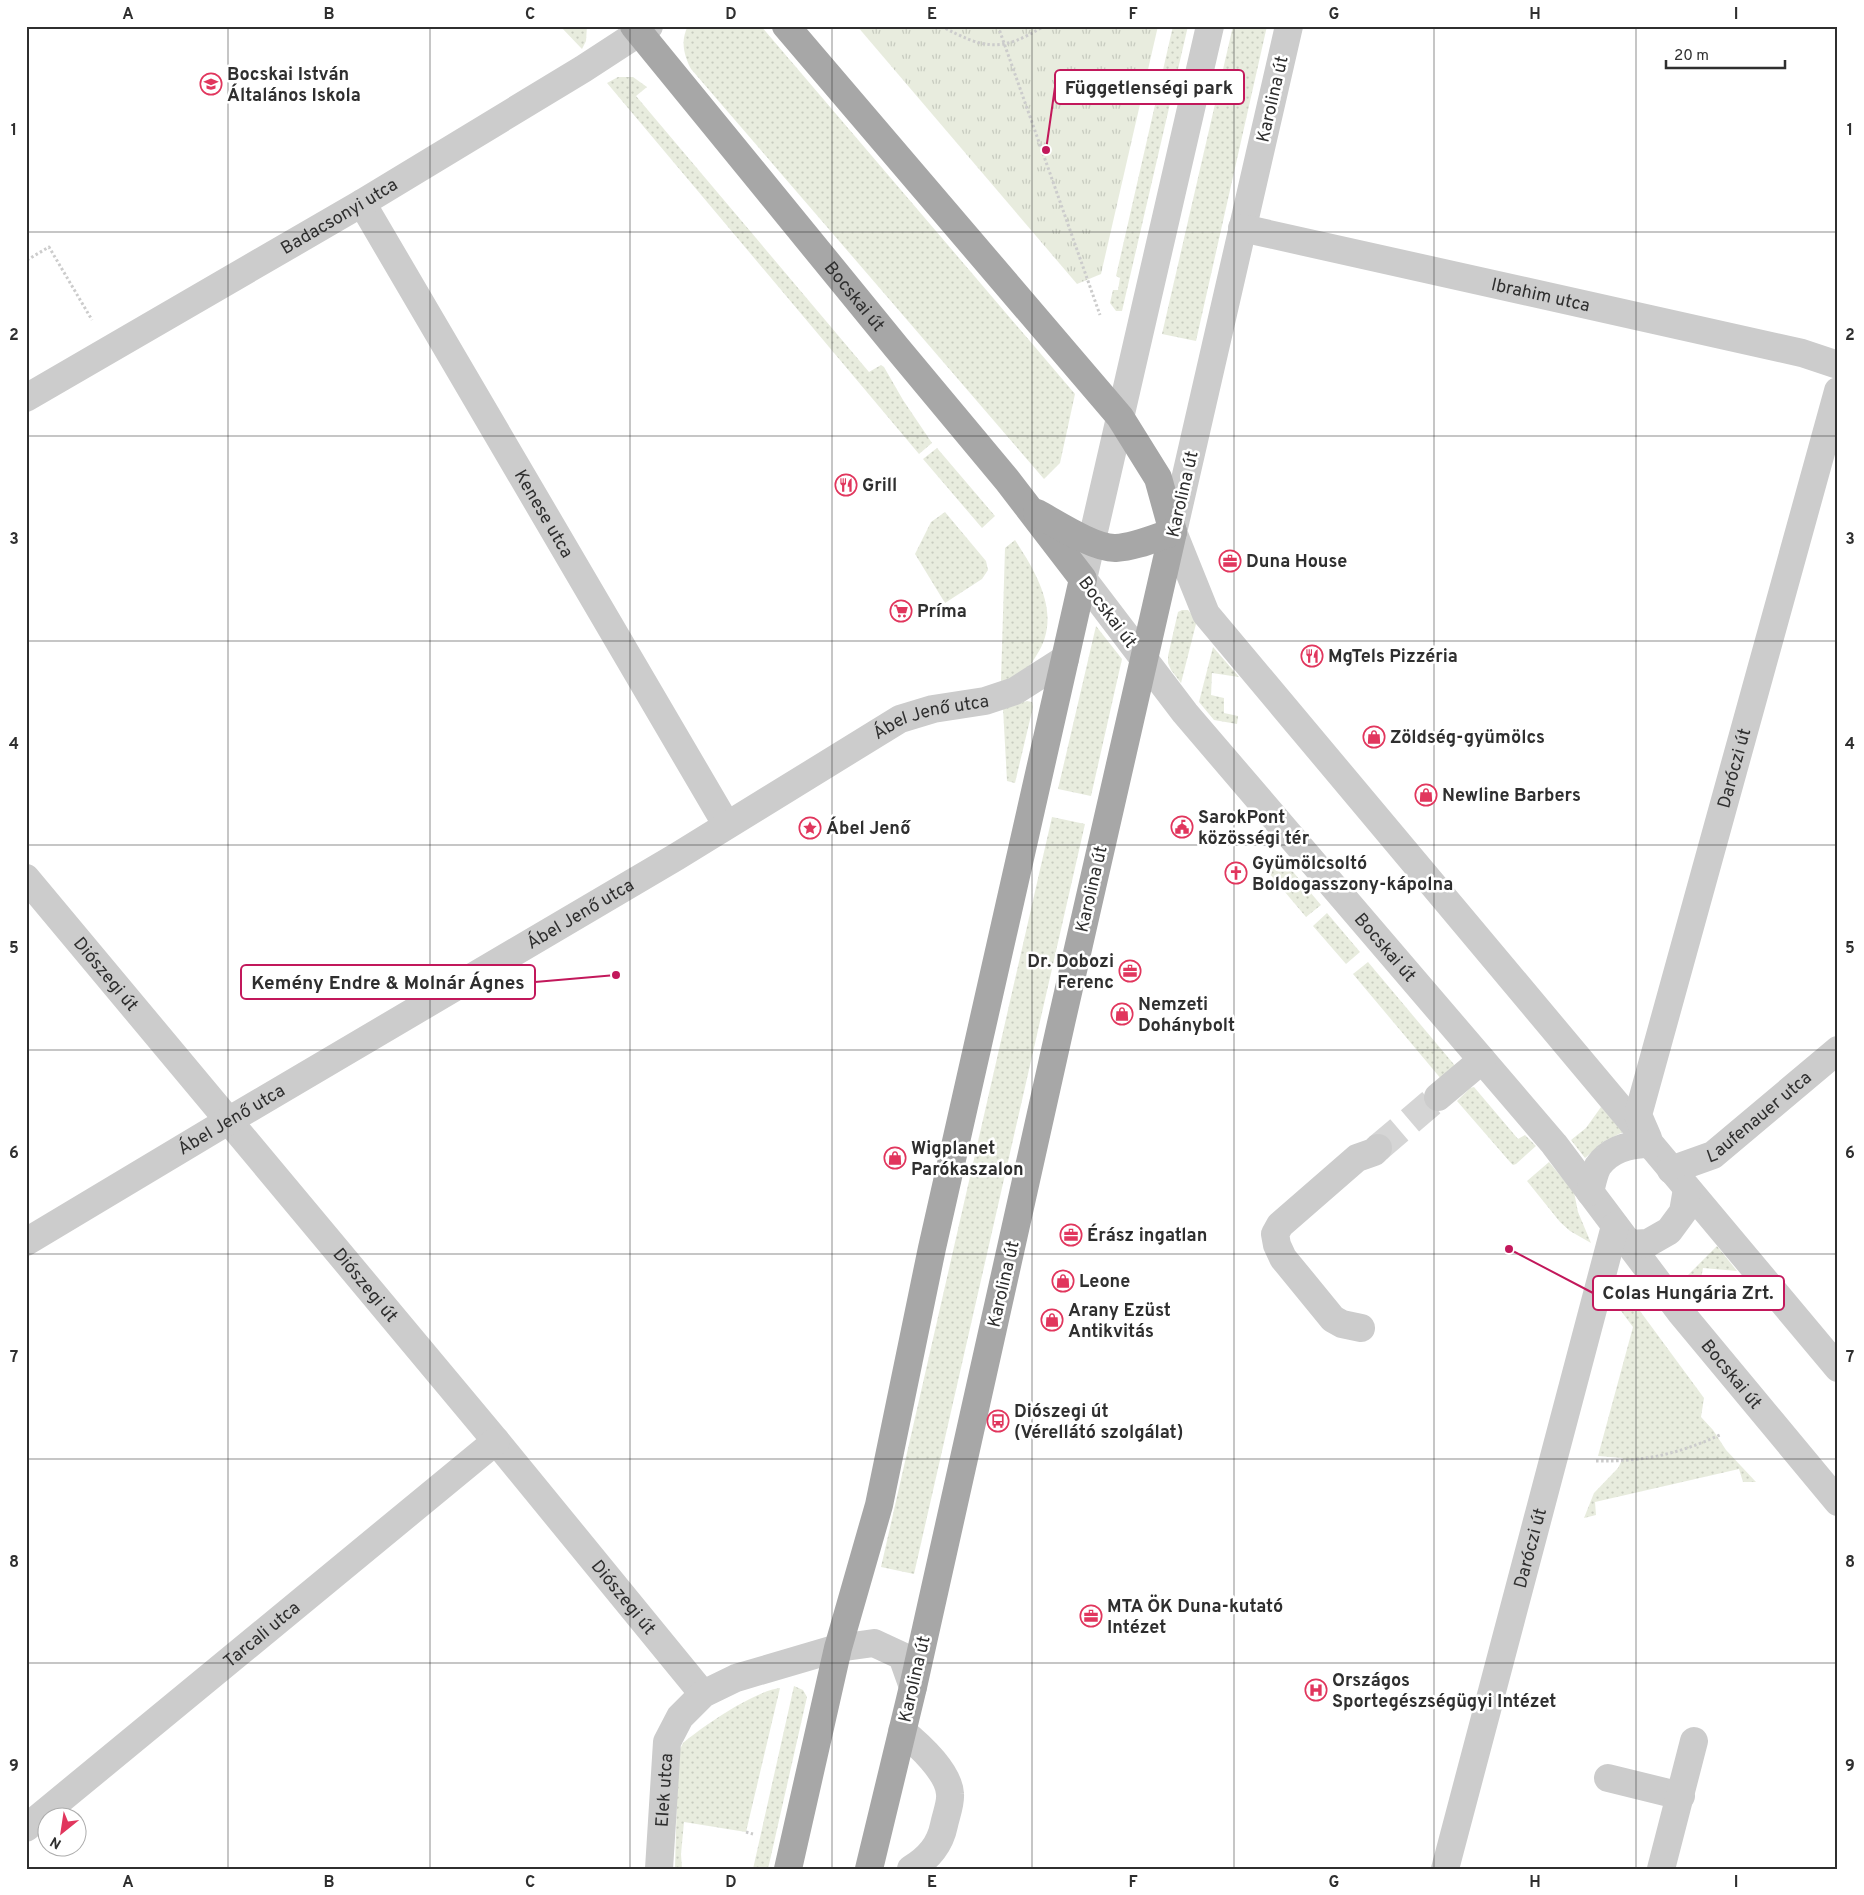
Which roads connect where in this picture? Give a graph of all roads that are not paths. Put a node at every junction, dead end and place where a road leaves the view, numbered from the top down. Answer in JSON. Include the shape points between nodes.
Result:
{"nodes":[{"id":1,"x":786,"y":26,"type":"edge"},
{"id":2,"x":1210,"y":26,"type":"edge"},
{"id":3,"x":1289,"y":26,"type":"edge"},
{"id":4,"x":641,"y":29,"type":"edge"},
{"id":5,"x":362,"y":203,"type":"junction"},
{"id":6,"x":1242,"y":228,"type":"junction"},
{"id":7,"x":1838,"y":365,"type":"edge"},
{"id":8,"x":1838,"y":391,"type":"edge"},
{"id":9,"x":26,"y":398,"type":"edge"},
{"id":10,"x":1120,"y":417,"type":"junction"},
{"id":11,"x":1028,"y":508,"type":"junction"},
{"id":12,"x":1173,"y":532,"type":"junction"},
{"id":13,"x":1092,"y":542,"type":"junction"},
{"id":14,"x":1083,"y":579,"type":"junction"},
{"id":15,"x":1066,"y":659,"type":"junction"},
{"id":16,"x":1144,"y":659,"type":"junction"},
{"id":17,"x":726,"y":824,"type":"junction"},
{"id":18,"x":26,"y":878,"type":"edge"},
{"id":19,"x":1838,"y":1050,"type":"edge"},
{"id":20,"x":1482,"y":1060,"type":"junction"},
{"id":21,"x":1438,"y":1098,"type":"tunnel mouth"},
{"id":22,"x":228,"y":1120,"type":"junction"},
{"id":23,"x":1650,"y":1144,"type":"junction"},
{"id":24,"x":1378,"y":1148,"type":"tunnel mouth"},
{"id":25,"x":1679,"y":1179,"type":"junction"},
{"id":26,"x":1590,"y":1192,"type":"junction"},
{"id":27,"x":1622,"y":1235,"type":"junction"},
{"id":28,"x":26,"y":1242,"type":"edge"},
{"id":29,"x":1361,"y":1328,"type":"dead end"},
{"id":30,"x":1838,"y":1368,"type":"edge"},
{"id":31,"x":496,"y":1441,"type":"junction"},
{"id":32,"x":1838,"y":1502,"type":"edge"},
{"id":33,"x":838,"y":1648,"type":"junction"},
{"id":34,"x":913,"y":1687,"type":"junction"},
{"id":35,"x":703,"y":1694,"type":"junction"},
{"id":36,"x":902,"y":1731,"type":"junction"},
{"id":37,"x":1694,"y":1740,"type":"dead end"},
{"id":38,"x":1608,"y":1778,"type":"dead end"},
{"id":39,"x":1680,"y":1796,"type":"junction"},
{"id":40,"x":26,"y":1828,"type":"edge"},
{"id":41,"x":659,"y":1869,"type":"edge"},
{"id":42,"x":788,"y":1869,"type":"edge"},
{"id":43,"x":869,"y":1869,"type":"edge"},
{"id":44,"x":911,"y":1869,"type":"edge"},
{"id":45,"x":1445,"y":1869,"type":"edge"},
{"id":46,"x":1661,"y":1869,"type":"edge"}],
"edges":[{"from":1,"to":10,"type":"main road"},
{"from":2,"to":10,"type":"street"},
{"from":3,"to":6,"type":"street","name":"Karolina út"},
{"from":4,"to":5,"type":"street","name":"Badacsonyi utca"},
{"from":4,"to":11,"type":"main road","name":"Bocskai út"},
{"from":5,"to":9,"type":"street","name":"Badacsonyi utca"},
{"from":5,"to":17,"type":"street","name":"Kenese utca"},
{"from":6,"to":7,"type":"street","name":"Ibrahim utca","via":[[1802,353]]},
{"from":6,"to":12,"type":"street","name":"Karolina út"},
{"from":8,"to":23,"type":"street","name":"Daróczi út","via":[[1638,1116]]},
{"from":10,"to":12,"type":"main road","via":[[1158,478]]},
{"from":10,"to":13,"type":"street"},
{"from":11,"to":13,"type":"main road"},
{"from":11,"to":14,"type":"main road","name":"Bocskai út"},
{"from":12,"to":13,"type":"main road","via":[[1115,548]]},
{"from":12,"to":16,"type":"main road","name":"Karolina út"},
{"from":12,"to":23,"type":"street","via":[[1206,614]]},
{"from":13,"to":14,"type":"street"},
{"from":14,"to":15,"type":"main road"},
{"from":14,"to":16,"type":"street","name":"Bocskai út"},
{"from":15,"to":17,"type":"street","name":"Ábel Jenő utca","via":[[1014,690],[985,701],[933,709],[900,719]]},
{"from":15,"to":33,"type":"main road","via":[[934,1238],[879,1505]]},
{"from":16,"to":20,"type":"street","name":"Bocskai út","via":[[1185,713]]},
{"from":16,"to":34,"type":"main road","name":"Karolina út"},
{"from":17,"to":22,"type":"street","name":"Ábel Jenő utca","via":[[668,862]]},
{"from":18,"to":22,"type":"street","name":"Diószegi út"},
{"from":19,"to":25,"type":"street","name":"Laufenauer utca","via":[[1713,1155]]},
{"from":20,"to":21,"type":"street"},
{"from":20,"to":26,"type":"street","name":"Bocskai út","via":[[1554,1144]]},
{"from":22,"to":28,"type":"street","name":"Ábel Jenő utca"},
{"from":22,"to":31,"type":"street","name":"Diószegi út"},
{"from":23,"to":25,"type":"street"},
{"from":23,"to":26,"type":"street","via":[[1632,1144],[1610,1154],[1598,1167]]},
{"from":24,"to":29,"type":"street","via":[[1357,1158],[1280,1225],[1275,1234],[1283,1258],[1333,1318],[1342,1324]]},
{"from":25,"to":27,"type":"street","via":[[1683,1212],[1670,1231],[1648,1243]]},
{"from":25,"to":30,"type":"street"},
{"from":26,"to":27,"type":"street"},
{"from":27,"to":32,"type":"street","name":"Bocskai út","via":[[1681,1313]]},
{"from":27,"to":45,"type":"street","name":"Daróczi út"},
{"from":31,"to":35,"type":"street","name":"Diószegi út"},
{"from":31,"to":40,"type":"street","name":"Tarcali utca"},
{"from":33,"to":34,"type":"street","via":[[874,1643],[902,1656]]},
{"from":33,"to":35,"type":"street","via":[[736,1678]]},
{"from":33,"to":42,"type":"main road"},
{"from":34,"to":36,"type":"main road","name":"Karolina út"},
{"from":35,"to":41,"type":"street","name":"Elek utca","via":[[680,1717],[667,1742]]},
{"from":36,"to":43,"type":"main road","name":"Karolina út"},
{"from":36,"to":44,"type":"street","via":[[927,1752],[951,1794],[942,1839],[924,1862]]},
{"from":37,"to":39,"type":"street"},
{"from":38,"to":39,"type":"street"},
{"from":39,"to":46,"type":"street"}]}
